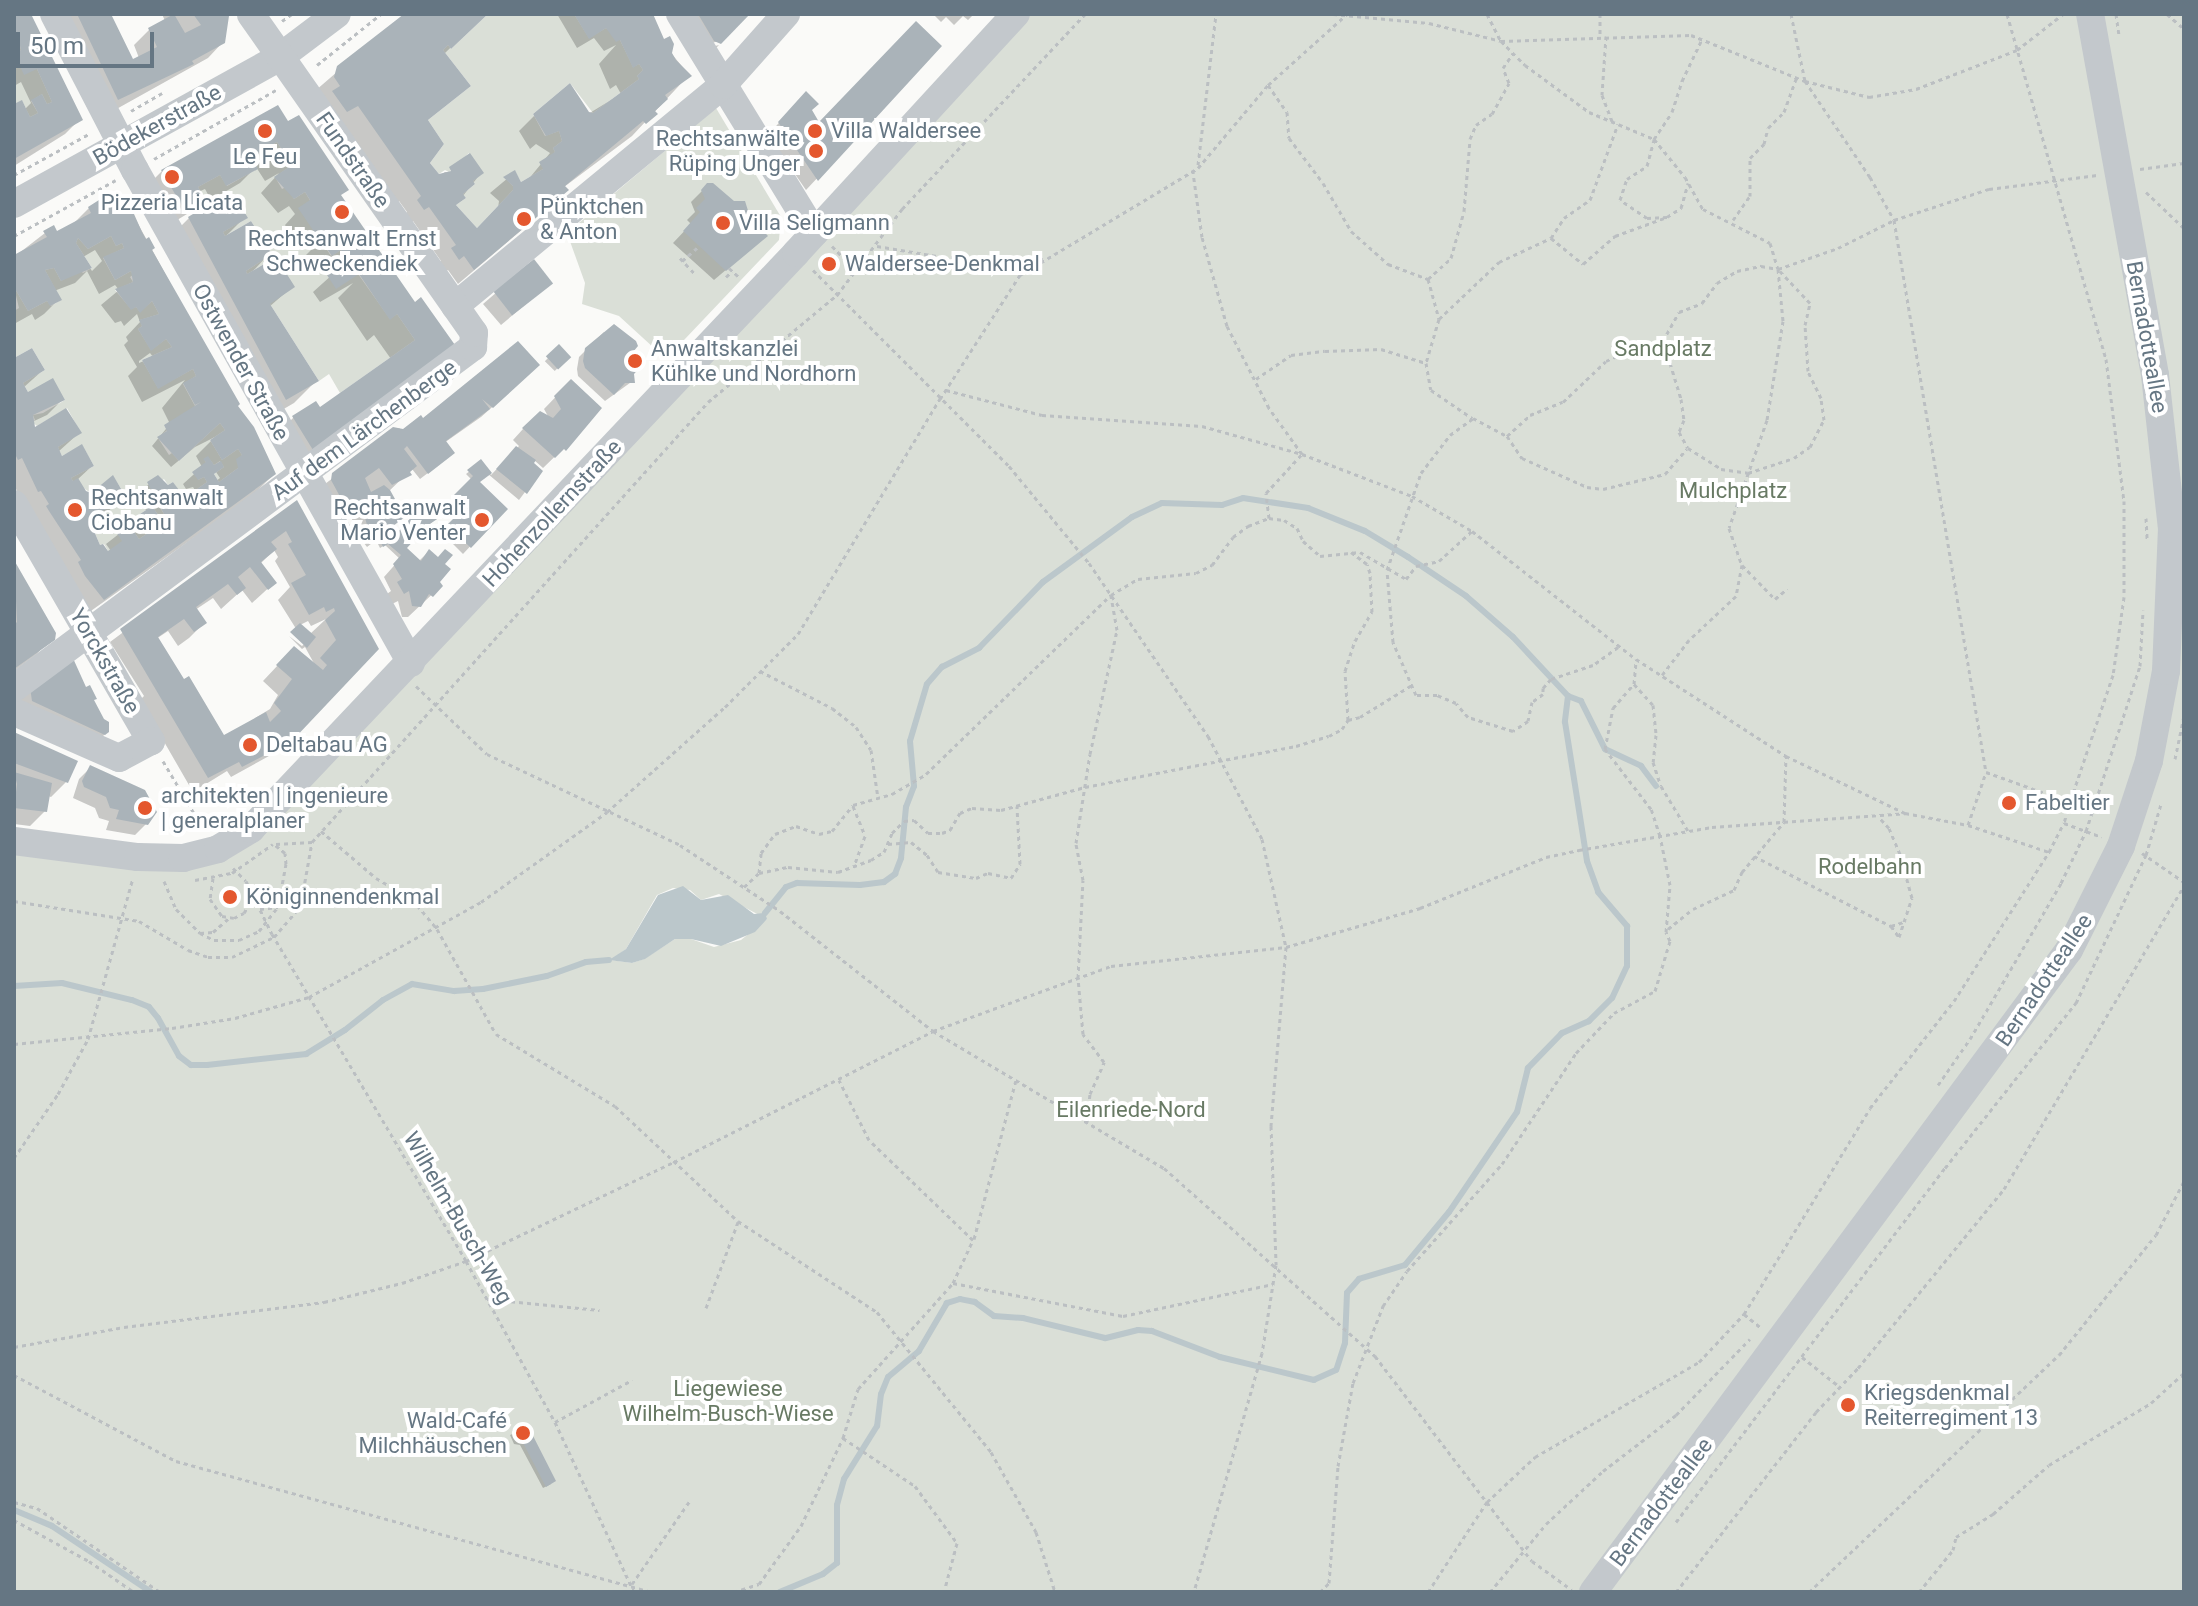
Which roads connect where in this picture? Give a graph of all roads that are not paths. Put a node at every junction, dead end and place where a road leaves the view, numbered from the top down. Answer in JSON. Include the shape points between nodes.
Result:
{"nodes":[{"id":1,"x":54,"y":14,"type":"edge"},
{"id":2,"x":337,"y":14,"type":"edge"},
{"id":3,"x":680,"y":14,"type":"edge"},
{"id":4,"x":786,"y":14,"type":"edge"},
{"id":5,"x":1016,"y":14,"type":"edge"},
{"id":6,"x":2090,"y":14,"type":"edge"},
{"id":7,"x":273,"y":46,"type":"edge"},
{"id":8,"x":723,"y":85,"type":"junction"},
{"id":9,"x":116,"y":133,"type":"junction"},
{"id":10,"x":14,"y":204,"type":"edge"},
{"id":11,"x":809,"y":239,"type":"junction"},
{"id":12,"x":455,"y":306,"type":"junction"},
{"id":13,"x":303,"y":474,"type":"junction"},
{"id":14,"x":14,"y":504,"type":"edge"},
{"id":15,"x":88,"y":632,"type":"junction"},
{"id":16,"x":406,"y":667,"type":"junction"},
{"id":17,"x":14,"y":688,"type":"edge"},
{"id":18,"x":14,"y":712,"type":"edge"},
{"id":19,"x":14,"y":841,"type":"edge"},
{"id":20,"x":1593,"y":1592,"type":"edge"}],
"edges":[{"from":1,"to":9,"type":"street","name":"Ostwender Straße"},
{"from":2,"to":7,"type":"street","name":"Bödekerstraße"},
{"from":3,"to":8,"type":"street"},
{"from":4,"to":8,"type":"street"},
{"from":5,"to":11,"type":"street","name":"Hohenzollernstraße"},
{"from":6,"to":20,"type":"street","name":"Bernadotteallee","via":[[2155,375],[2172,529],[2166,671],[2149,761],[2121,846],[2090,913],[2053,972]]},
{"from":7,"to":9,"type":"street","name":"Bödekerstraße"},
{"from":7,"to":12,"type":"street","name":"Fundstraße"},
{"from":8,"to":11,"type":"street"},
{"from":8,"to":12,"type":"street"},
{"from":9,"to":10,"type":"street","name":"Bödekerstraße"},
{"from":9,"to":13,"type":"street","name":"Ostwender Straße"},
{"from":11,"to":16,"type":"street","name":"Hohenzollernstraße"},
{"from":12,"to":13,"type":"street","name":"Auf dem Lärchenberge","via":[[474,333],[466,355]]},
{"from":13,"to":15,"type":"street","name":"Auf dem Lärchenberge"},
{"from":13,"to":16,"type":"street","name":"Ostwender Straße"},
{"from":14,"to":15,"type":"street","name":"Yorckstraße"},
{"from":15,"to":17,"type":"street","name":"Auf dem Lärchenberge"},
{"from":15,"to":18,"type":"street","name":"Yorckstraße","via":[[151,741],[119,758]]},
{"from":16,"to":19,"type":"street","name":"Hohenzollernstraße","via":[[271,812],[211,852],[183,858],[138,857]]}]}
